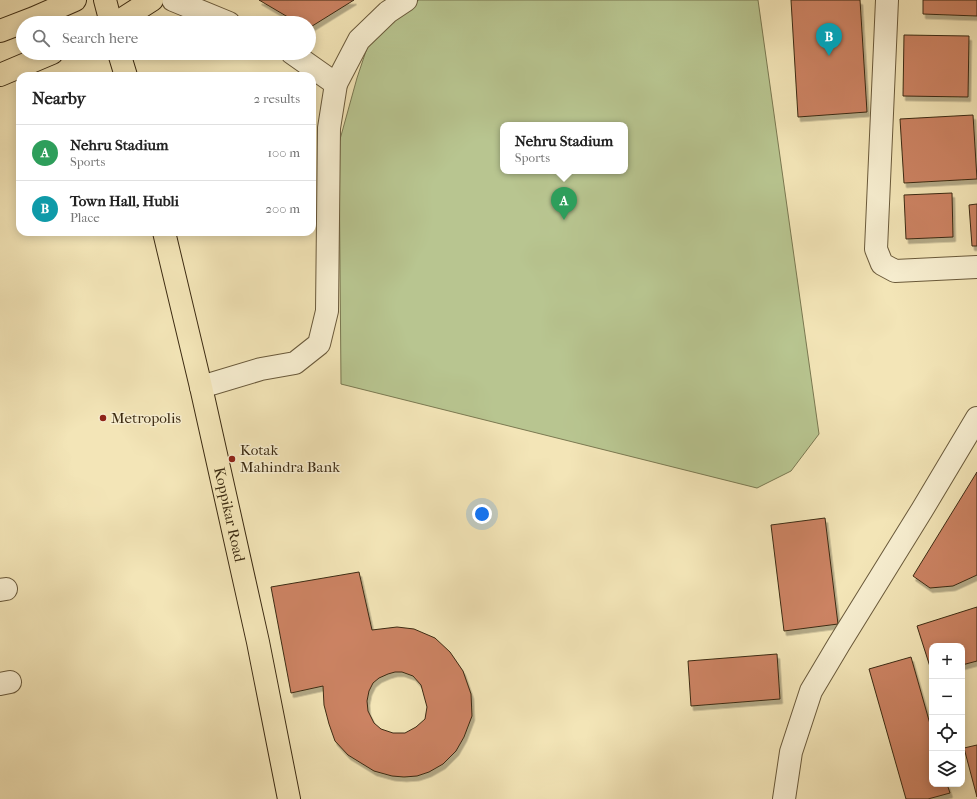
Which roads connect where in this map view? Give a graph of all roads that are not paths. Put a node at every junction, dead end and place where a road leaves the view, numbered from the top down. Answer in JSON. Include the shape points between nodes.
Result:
{"nodes":[{"id":1,"x":75,"y":0,"type":"edge"},
{"id":2,"x":105,"y":0,"type":"edge"},
{"id":3,"x":152,"y":0,"type":"edge"},
{"id":4,"x":173,"y":0,"type":"edge"},
{"id":5,"x":406,"y":0,"type":"edge"},
{"id":6,"x":886,"y":0,"type":"edge"},
{"id":7,"x":36,"y":16,"type":"edge"},
{"id":8,"x":109,"y":16,"type":"edge"},
{"id":9,"x":127,"y":16,"type":"edge"},
{"id":10,"x":212,"y":16,"type":"edge"},
{"id":11,"x":16,"y":24,"type":"edge"},
{"id":12,"x":0,"y":31,"type":"edge"},
{"id":13,"x":35,"y":60,"type":"edge"},
{"id":14,"x":122,"y":60,"type":"edge"},
{"id":15,"x":302,"y":60,"type":"edge"},
{"id":16,"x":125,"y":72,"type":"edge"},
{"id":17,"x":0,"y":75,"type":"edge"},
{"id":18,"x":336,"y":84,"type":"junction"},
{"id":19,"x":165,"y":236,"type":"edge"},
{"id":20,"x":977,"y":267,"type":"edge"},
{"id":21,"x":201,"y":387,"type":"junction"},
{"id":22,"x":977,"y":418,"type":"edge"},
{"id":23,"x":289,"y":799,"type":"edge"},
{"id":24,"x":784,"y":799,"type":"edge"}],
"edges":[{"from":1,"to":7,"type":"main road"},
{"from":2,"to":8,"type":"main road"},
{"from":3,"to":9,"type":"main road"},
{"from":4,"to":10,"type":"street"},
{"from":5,"to":18,"type":"street","via":[[388,12],[359,40]]},
{"from":6,"to":20,"type":"street","via":[[876,249],[882,264],[895,271]]},
{"from":11,"to":12,"type":"main road"},
{"from":13,"to":17,"type":"main road"},
{"from":14,"to":16,"type":"main road"},
{"from":15,"to":18,"type":"street"},
{"from":18,"to":21,"type":"street","via":[[329,128],[327,311],[319,344],[295,363],[261,369]]},
{"from":19,"to":21,"type":"main road","name":"Koppikar Road"},
{"from":21,"to":23,"type":"main road","name":"Koppikar Road","via":[[258,642]]},
{"from":22,"to":24,"type":"street","via":[[810,691],[791,752]]}]}
